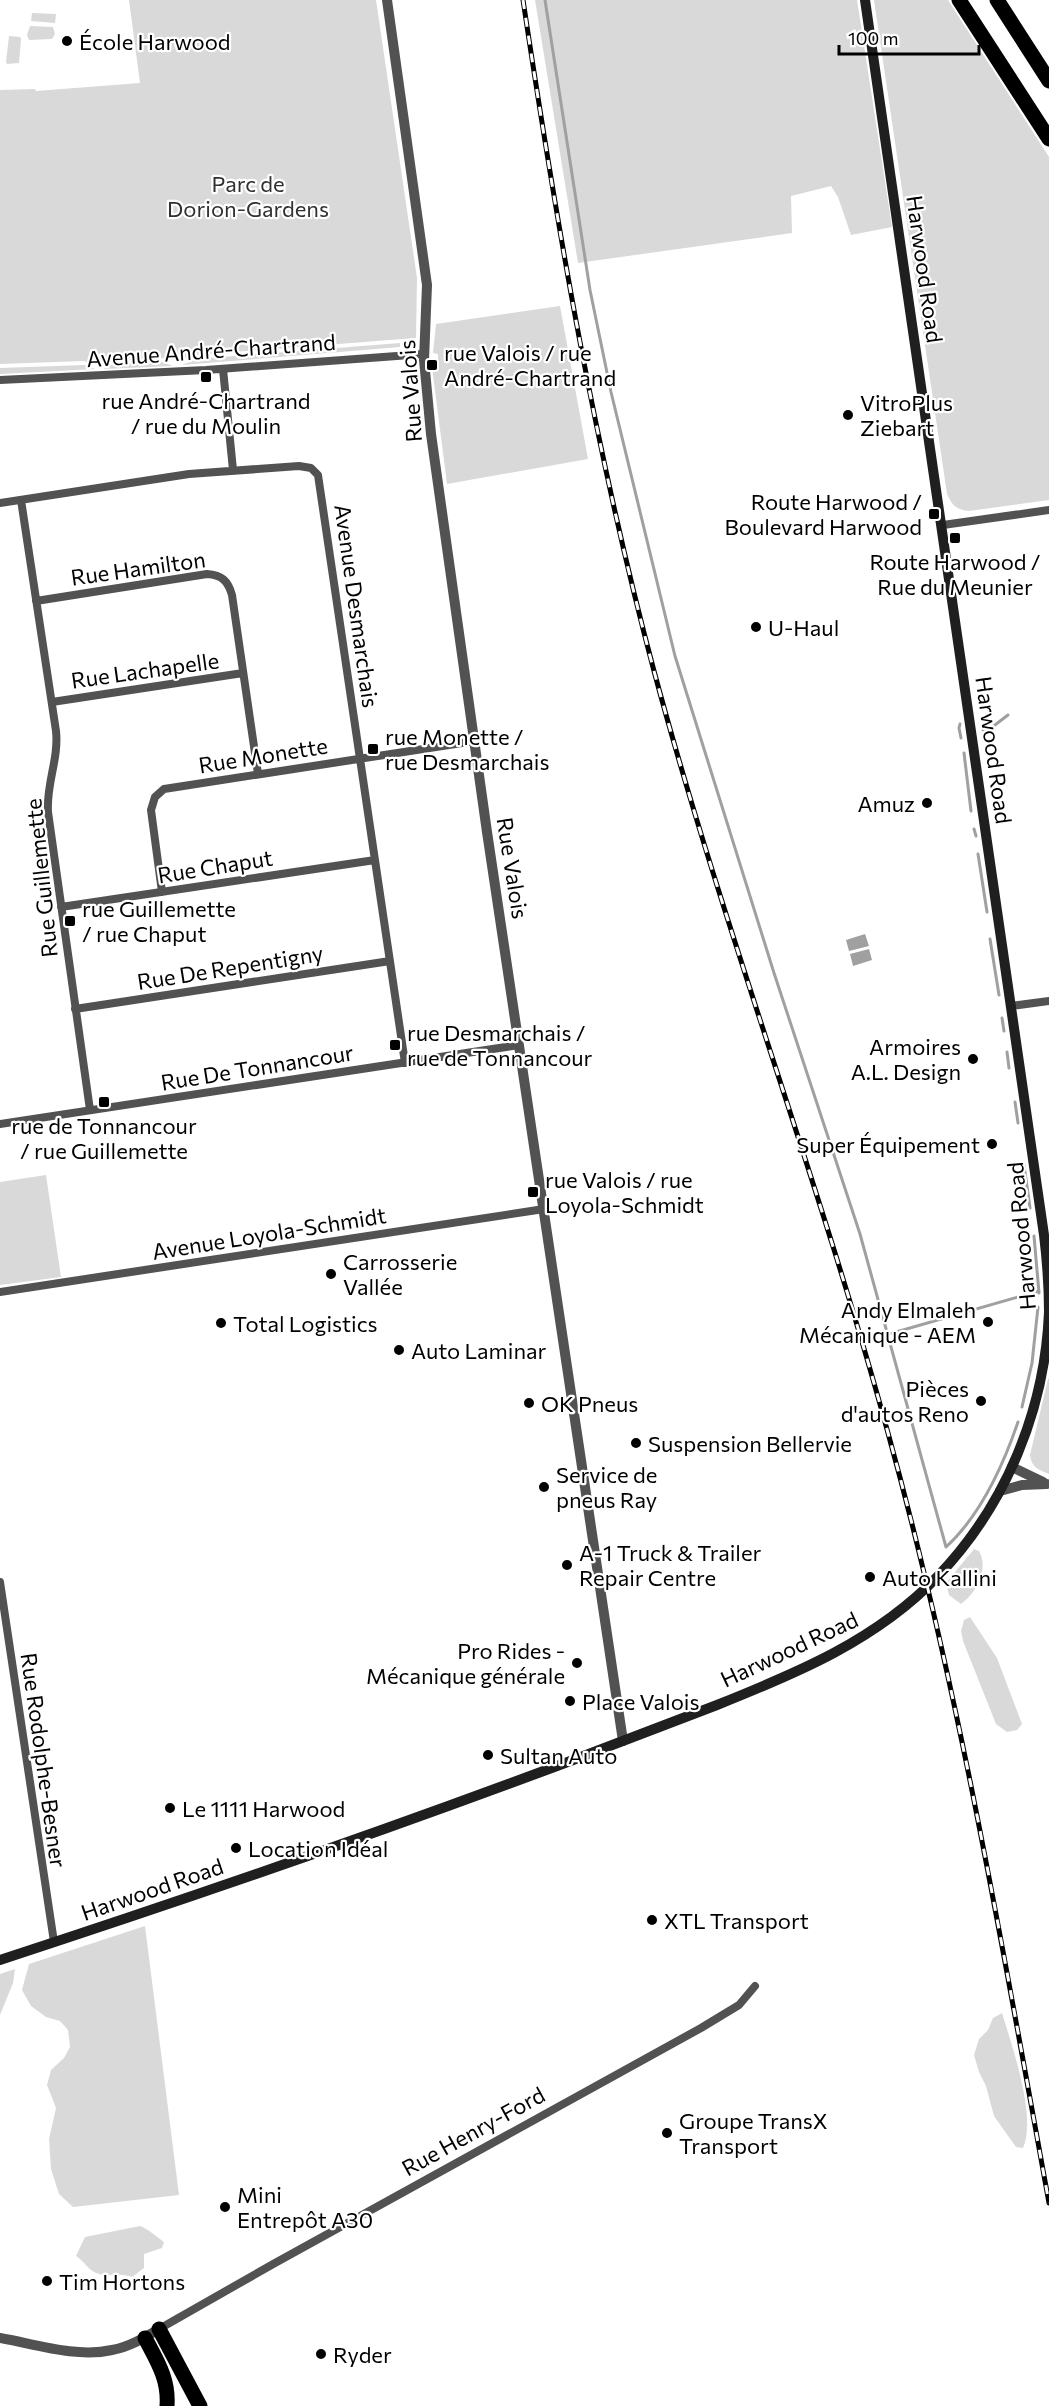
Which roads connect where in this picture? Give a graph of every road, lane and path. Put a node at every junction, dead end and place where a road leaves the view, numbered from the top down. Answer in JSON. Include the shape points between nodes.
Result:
{"nodes":[{"id":1,"x":387,"y":0,"type":"edge"},
{"id":2,"x":865,"y":0,"type":"edge"},
{"id":3,"x":959,"y":0,"type":"edge"},
{"id":4,"x":997,"y":0,"type":"edge"},
{"id":5,"x":1049,"y":81,"type":"edge"},
{"id":6,"x":1049,"y":140,"type":"edge"},
{"id":7,"x":424,"y":354,"type":"junction"},
{"id":8,"x":223,"y":369,"type":"junction"},
{"id":9,"x":0,"y":380,"type":"edge"},
{"id":10,"x":233,"y":470,"type":"junction"},
{"id":11,"x":21,"y":500,"type":"junction"},
{"id":12,"x":0,"y":503,"type":"edge"},
{"id":13,"x":1049,"y":510,"type":"edge"},
{"id":14,"x":943,"y":525,"type":"junction"},
{"id":15,"x":36,"y":601,"type":"junction"},
{"id":16,"x":243,"y":673,"type":"junction"},
{"id":17,"x":52,"y":702,"type":"junction"},
{"id":18,"x":475,"y":741,"type":"junction"},
{"id":19,"x":361,"y":759,"type":"junction"},
{"id":20,"x":258,"y":774,"type":"junction"},
{"id":21,"x":375,"y":860,"type":"junction"},
{"id":22,"x":162,"y":892,"type":"junction"},
{"id":23,"x":61,"y":907,"type":"junction"},
{"id":24,"x":390,"y":961,"type":"junction"},
{"id":25,"x":1049,"y":1001,"type":"edge"},
{"id":26,"x":1011,"y":1006,"type":"junction"},
{"id":27,"x":75,"y":1009,"type":"junction"},
{"id":28,"x":519,"y":1045,"type":"junction"},
{"id":29,"x":405,"y":1063,"type":"junction"},
{"id":30,"x":90,"y":1110,"type":"junction"},
{"id":31,"x":0,"y":1125,"type":"edge"},
{"id":32,"x":544,"y":1209,"type":"junction"},
{"id":33,"x":0,"y":1292,"type":"edge"},
{"id":34,"x":1012,"y":1467,"type":"junction"},
{"id":35,"x":1048,"y":1484,"type":"edge"},
{"id":36,"x":1000,"y":1491,"type":"junction"},
{"id":37,"x":0,"y":1582,"type":"edge"},
{"id":38,"x":623,"y":1741,"type":"junction"},
{"id":39,"x":54,"y":1942,"type":"junction"},
{"id":40,"x":0,"y":1960,"type":"edge"},
{"id":41,"x":755,"y":1986,"type":"dead end"},
{"id":42,"x":159,"y":2329,"type":"junction"},
{"id":43,"x":0,"y":2338,"type":"edge"},
{"id":44,"x":145,"y":2338,"type":"junction"},
{"id":45,"x":167,"y":2406,"type":"edge"},
{"id":46,"x":200,"y":2406,"type":"edge"}],
"edges":[{"from":1,"to":7,"type":"street","name":"Rue Valois","via":[[427,285]]},
{"from":2,"to":14,"type":"main road","name":"Harwood Road"},
{"from":3,"to":6,"type":"highway"},
{"from":4,"to":5,"type":"highway"},
{"from":7,"to":8,"type":"street","name":"Avenue André-Chartrand"},
{"from":7,"to":18,"type":"street","name":"Rue Valois","via":[[431,434]]},
{"from":8,"to":9,"type":"street","name":"Avenue André-Chartrand"},
{"from":8,"to":10,"type":"street"},
{"from":10,"to":11,"type":"street","name":"Avenue Desmarchais"},
{"from":10,"to":19,"type":"street","name":"Avenue Desmarchais","via":[[299,465],[318,475]]},
{"from":11,"to":12,"type":"street","name":"Avenue Desmarchais"},
{"from":11,"to":15,"type":"street","name":"Rue Guillemette"},
{"from":13,"to":14,"type":"street"},
{"from":14,"to":26,"type":"main road","name":"Harwood Road"},
{"from":15,"to":16,"type":"street","name":"Rue Hamilton","via":[[201,575],[219,576],[228,583],[232,595]]},
{"from":15,"to":17,"type":"street","name":"Rue Guillemette"},
{"from":16,"to":17,"type":"street","name":"Rue Lachapelle"},
{"from":16,"to":20,"type":"street","name":"Rue Hamilton"},
{"from":17,"to":23,"type":"street","name":"Rue Guillemette","via":[[57,747],[47,805]]},
{"from":18,"to":19,"type":"street","name":"Rue Monette"},
{"from":18,"to":28,"type":"street","name":"Rue Valois"},
{"from":19,"to":20,"type":"street","name":"Rue Monette"},
{"from":19,"to":21,"type":"street","name":"Avenue Desmarchais"},
{"from":20,"to":22,"type":"street","name":"Rue Monette","via":[[168,788],[155,797],[152,814]]},
{"from":21,"to":22,"type":"street","name":"Rue Chaput"},
{"from":21,"to":24,"type":"street","name":"Avenue Desmarchais"},
{"from":22,"to":23,"type":"street","name":"Rue Chaput"},
{"from":23,"to":27,"type":"street","name":"Rue Guillemette"},
{"from":24,"to":27,"type":"street","name":"Rue De Repentigny"},
{"from":24,"to":29,"type":"street","name":"Avenue Desmarchais"},
{"from":25,"to":26,"type":"street"},
{"from":26,"to":34,"type":"main road","name":"Harwood Road","via":[[1042,1218],[1049,1302],[1040,1383]]},
{"from":27,"to":30,"type":"street","name":"Rue Guillemette"},
{"from":28,"to":29,"type":"street","name":"Rue De Tonnancour"},
{"from":28,"to":32,"type":"street","name":"Rue Valois"},
{"from":29,"to":30,"type":"street","name":"Rue De Tonnancour"},
{"from":30,"to":31,"type":"street","name":"Rue De Tonnancour"},
{"from":32,"to":33,"type":"street","name":"Avenue Loyola-Schmidt"},
{"from":32,"to":38,"type":"street","name":"Rue Valois"},
{"from":34,"to":35,"type":"street"},
{"from":34,"to":36,"type":"main road","name":"Harwood Road"},
{"from":35,"to":36,"type":"street"},
{"from":36,"to":38,"type":"main road","name":"Harwood Road","via":[[977,1529],[939,1576],[863,1638],[790,1675]]},
{"from":37,"to":39,"type":"street","name":"Rue Rodolphe-Besner"},
{"from":38,"to":39,"type":"main road","name":"Harwood Road","via":[[410,1821]]},
{"from":39,"to":40,"type":"main road","name":"Harwood Road"},
{"from":41,"to":42,"type":"street","name":"Rue Henry-Ford","via":[[739,2005],[701,2028]]},
{"from":42,"to":44,"type":"street","name":"Rue Henry-Ford"},
{"from":42,"to":46,"type":"highway"},
{"from":43,"to":44,"type":"street","name":"Rue Henry-Ford","via":[[91,2352],[120,2348]]},
{"from":44,"to":45,"type":"highway","via":[[164,2373]]}]}
